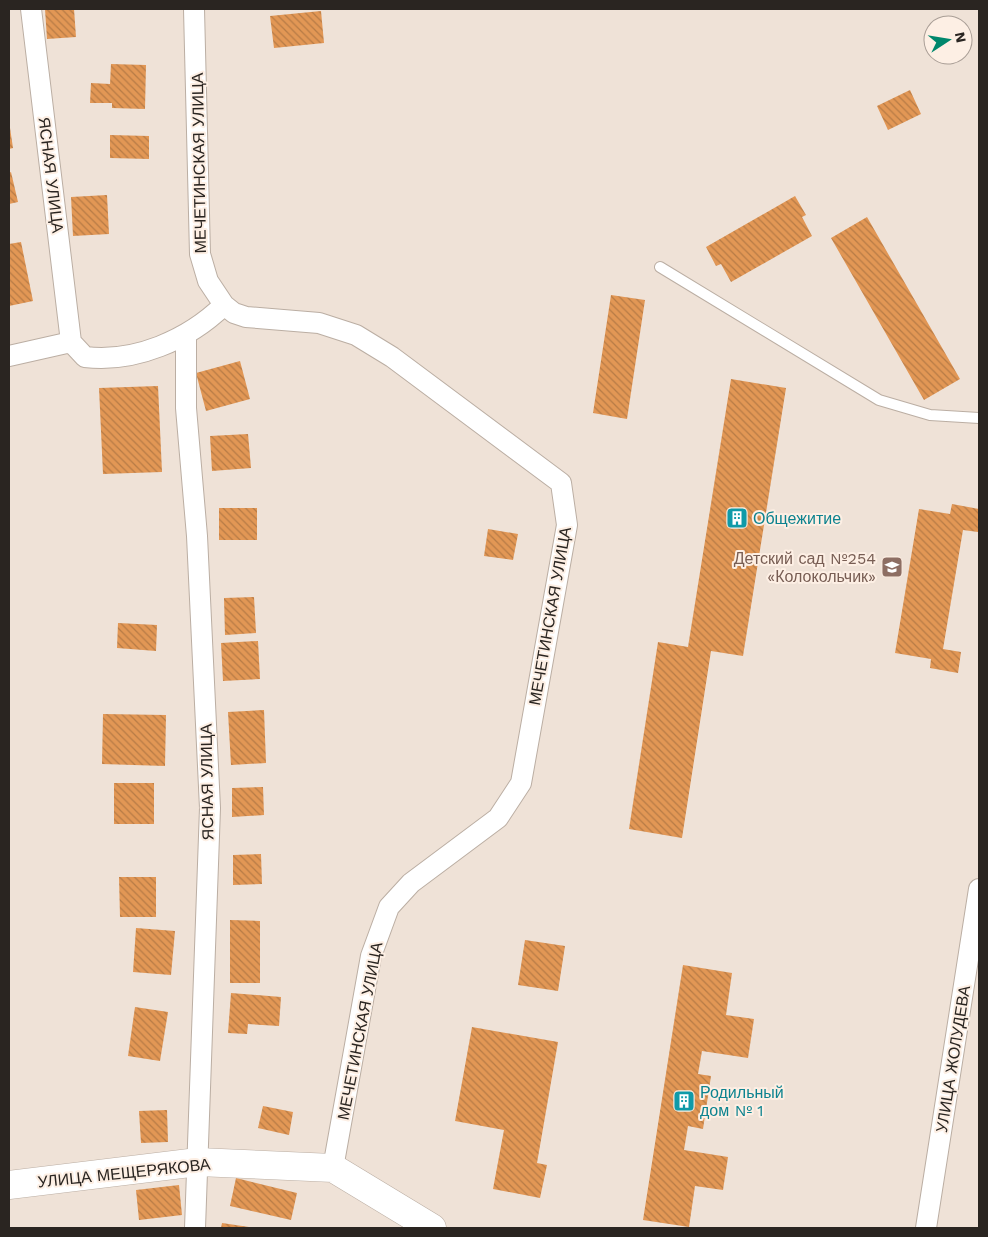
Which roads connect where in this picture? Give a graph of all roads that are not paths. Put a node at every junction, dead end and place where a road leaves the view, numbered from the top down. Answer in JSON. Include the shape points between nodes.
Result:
{"nodes":[{"id":1,"x":31,"y":9,"type":"edge"},
{"id":2,"x":194,"y":9,"type":"edge"},
{"id":3,"x":660,"y":267,"type":"dead end"},
{"id":4,"x":224,"y":305,"type":"junction"},
{"id":5,"x":186,"y":336,"type":"junction"},
{"id":6,"x":71,"y":342,"type":"junction"},
{"id":7,"x":9,"y":356,"type":"edge"},
{"id":8,"x":979,"y":418,"type":"edge"},
{"id":9,"x":979,"y":889,"type":"edge"},
{"id":10,"x":198,"y":1162,"type":"junction"},
{"id":11,"x":333,"y":1168,"type":"junction"},
{"id":12,"x":9,"y":1185,"type":"edge"},
{"id":13,"x":195,"y":1228,"type":"edge"},
{"id":14,"x":432,"y":1228,"type":"edge"},
{"id":15,"x":926,"y":1228,"type":"edge"}],
"edges":[{"from":1,"to":6,"type":"street","name":"ЯСНАЯ УЛИЦА"},
{"from":2,"to":4,"type":"street","name":"МЕЧЕТИНСКАЯ УЛИЦА","via":[[200,254],[208,281]]},
{"from":3,"to":8,"type":"lane","via":[[879,400],[930,415]]},
{"from":4,"to":5,"type":"street"},
{"from":4,"to":11,"type":"street","name":"МЕЧЕТИНСКАЯ УЛИЦА","via":[[234,314],[246,318],[319,323],[356,335],[392,357],[561,483],[567,525],[521,783],[498,818],[411,884],[390,907],[371,956]]},
{"from":5,"to":6,"type":"street","via":[[115,359],[85,357]]},
{"from":5,"to":10,"type":"street","name":"ЯСНАЯ УЛИЦА","via":[[186,408],[198,546],[210,808]]},
{"from":6,"to":7,"type":"street"},
{"from":9,"to":15,"type":"street","name":"УЛИЦА ЖОЛУДЕВА"},
{"from":10,"to":11,"type":"street","name":"УЛИЦА МЕЩЕРЯКОВА"},
{"from":10,"to":12,"type":"street","name":"УЛИЦА МЕЩЕРЯКОВА"},
{"from":10,"to":13,"type":"street","name":"ЯСНАЯ УЛИЦА"},
{"from":11,"to":14,"type":"street","name":"УЛИЦА МЕЩЕРЯКОВА"}]}
